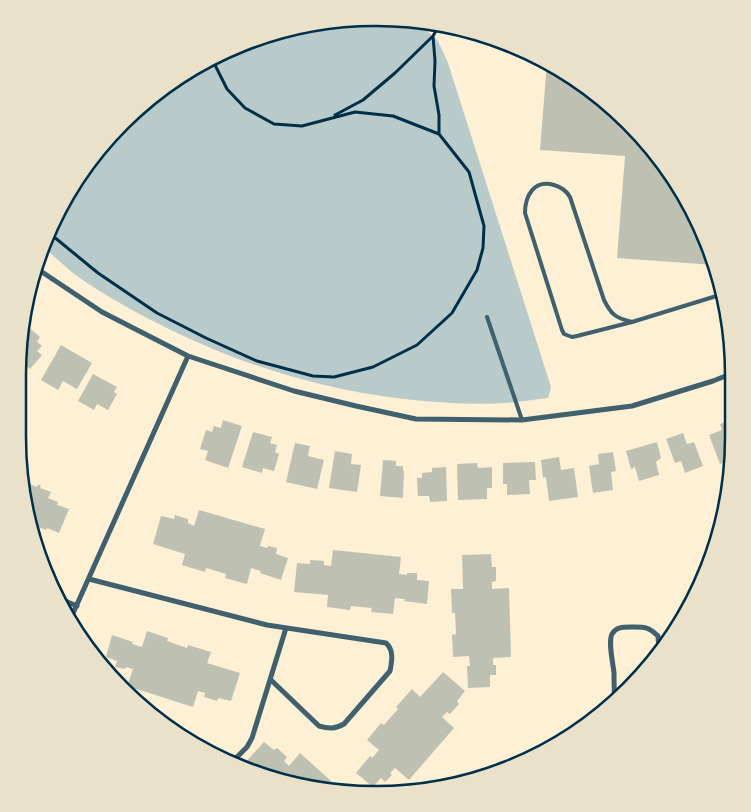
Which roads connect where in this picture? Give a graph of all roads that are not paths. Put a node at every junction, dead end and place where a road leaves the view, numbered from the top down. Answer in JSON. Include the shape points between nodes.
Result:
{"nodes":[{"id":1,"x":42,"y":272,"type":"edge"},
{"id":2,"x":716,"y":296,"type":"edge"},
{"id":3,"x":487,"y":317,"type":"dead end"},
{"id":4,"x":632,"y":322,"type":"junction"},
{"id":5,"x":188,"y":356,"type":"junction"},
{"id":6,"x":725,"y":376,"type":"edge"},
{"id":7,"x":522,"y":420,"type":"junction"},
{"id":8,"x":89,"y":579,"type":"junction"},
{"id":9,"x":68,"y":602,"type":"edge"},
{"id":10,"x":77,"y":606,"type":"junction"},
{"id":11,"x":74,"y":612,"type":"edge"},
{"id":12,"x":286,"y":628,"type":"junction"},
{"id":13,"x":658,"y":642,"type":"edge"},
{"id":14,"x":271,"y":680,"type":"junction"},
{"id":15,"x":615,"y":690,"type":"edge"},
{"id":16,"x":237,"y":757,"type":"edge"}],
"edges":[{"from":1,"to":5,"type":"street","via":[[102,312]]},
{"from":2,"to":4,"type":"lane"},
{"from":3,"to":7,"type":"lane"},
{"from":4,"to":4,"type":"lane","via":[[617,318],[609,310],[567,192],[547,183],[536,187],[528,194],[524,213],[562,332],[572,337]]},
{"from":5,"to":7,"type":"street","via":[[294,391],[416,419]]},
{"from":5,"to":8,"type":"street"},
{"from":6,"to":7,"type":"street","via":[[632,406]]},
{"from":8,"to":10,"type":"street"},
{"from":8,"to":12,"type":"street"},
{"from":9,"to":10,"type":"street"},
{"from":10,"to":11,"type":"street"},
{"from":12,"to":14,"type":"street"},
{"from":12,"to":14,"type":"street","via":[[386,642],[392,652],[390,671],[344,724],[328,729],[319,726]]},
{"from":13,"to":15,"type":"street","via":[[658,636],[646,627],[620,627],[615,630],[610,641]]},
{"from":14,"to":16,"type":"street","via":[[252,738]]}]}
